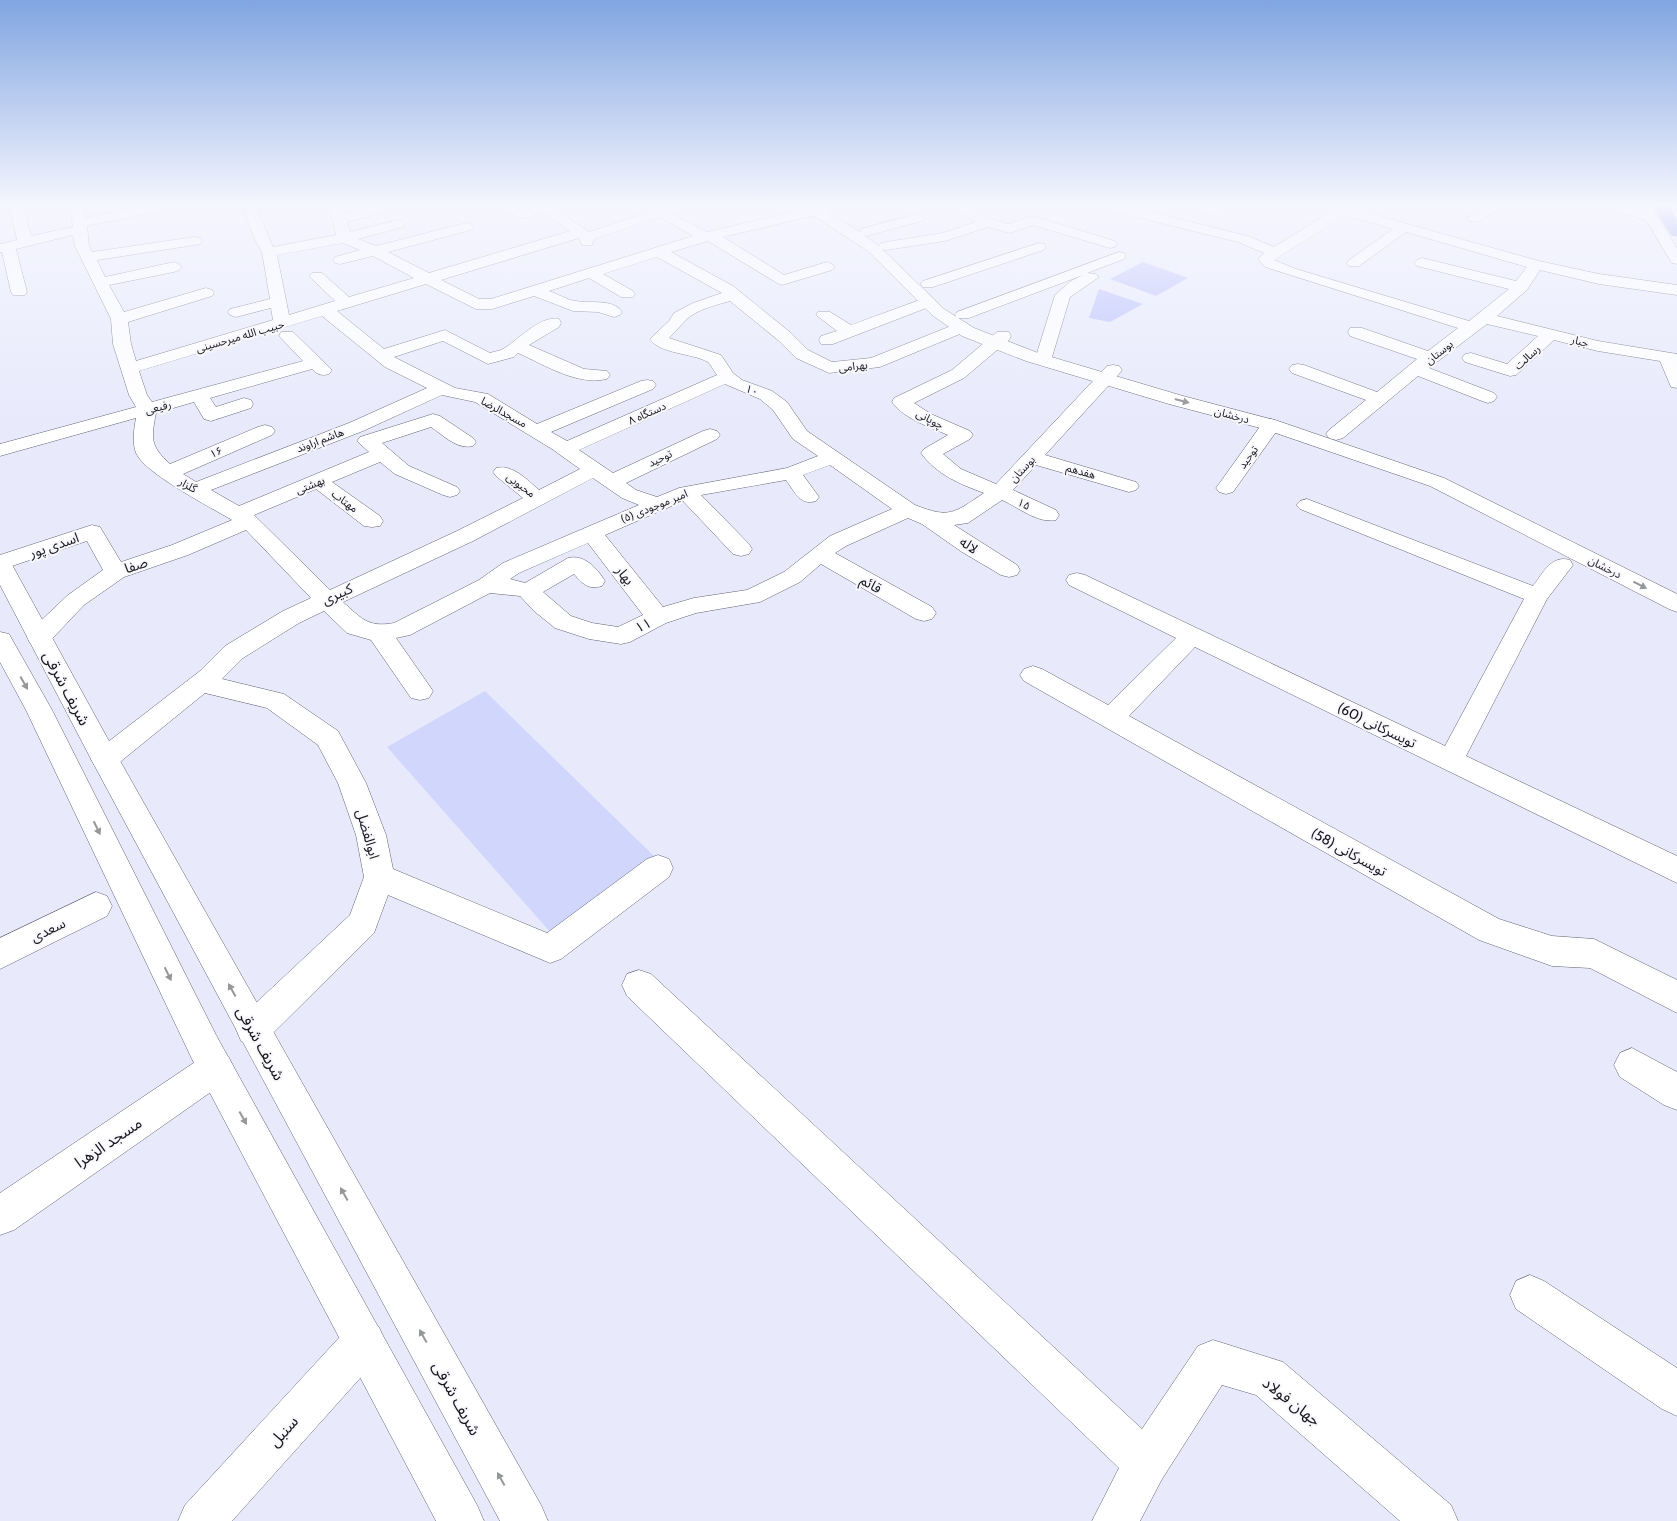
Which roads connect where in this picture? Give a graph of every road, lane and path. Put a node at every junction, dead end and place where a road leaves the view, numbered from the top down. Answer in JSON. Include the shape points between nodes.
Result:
{"nodes":[{"id":1,"x":14,"y":276,"type":"edge"},
{"id":2,"x":98,"y":276,"type":"edge"},
{"id":3,"x":130,"y":276,"type":"edge"},
{"id":4,"x":274,"y":276,"type":"edge"},
{"id":5,"x":317,"y":276,"type":"dead end"},
{"id":6,"x":424,"y":276,"type":"edge"},
{"id":7,"x":435,"y":276,"type":"edge"},
{"id":8,"x":582,"y":276,"type":"edge"},
{"id":9,"x":596,"y":276,"type":"edge"},
{"id":10,"x":702,"y":276,"type":"edge"},
{"id":11,"x":775,"y":276,"type":"edge"},
{"id":12,"x":796,"y":276,"type":"edge"},
{"id":13,"x":907,"y":276,"type":"edge"},
{"id":14,"x":913,"y":276,"type":"edge"},
{"id":15,"x":969,"y":276,"type":"edge"},
{"id":16,"x":1058,"y":276,"type":"edge"},
{"id":17,"x":1306,"y":276,"type":"edge"},
{"id":18,"x":1475,"y":276,"type":"edge"},
{"id":19,"x":1528,"y":276,"type":"edge"},
{"id":20,"x":1585,"y":276,"type":"edge"},
{"id":21,"x":1091,"y":277,"type":"dead end"},
{"id":22,"x":428,"y":278,"type":"junction"},
{"id":23,"x":101,"y":282,"type":"junction"},
{"id":24,"x":1520,"y":287,"type":"junction"},
{"id":25,"x":1677,"y":290,"type":"edge"},
{"id":26,"x":535,"y":291,"type":"junction"},
{"id":27,"x":19,"y":292,"type":"dead end"},
{"id":28,"x":928,"y":293,"type":"junction"},
{"id":29,"x":206,"y":294,"type":"dead end"},
{"id":30,"x":627,"y":294,"type":"dead end"},
{"id":31,"x":732,"y":295,"type":"junction"},
{"id":32,"x":279,"y":301,"type":"junction"},
{"id":33,"x":347,"y":304,"type":"junction"},
{"id":34,"x":325,"y":310,"type":"junction"},
{"id":35,"x":236,"y":312,"type":"dead end"},
{"id":36,"x":614,"y":312,"type":"dead end"},
{"id":37,"x":824,"y":316,"type":"dead end"},
{"id":38,"x":119,"y":319,"type":"junction"},
{"id":39,"x":962,"y":321,"type":"junction"},
{"id":40,"x":553,"y":323,"type":"dead end"},
{"id":41,"x":1478,"y":323,"type":"junction"},
{"id":42,"x":285,"y":330,"type":"junction"},
{"id":43,"x":850,"y":332,"type":"junction"},
{"id":44,"x":1356,"y":332,"type":"dead end"},
{"id":45,"x":534,"y":334,"type":"junction"},
{"id":46,"x":1551,"y":334,"type":"junction"},
{"id":47,"x":999,"y":339,"type":"junction"},
{"id":48,"x":827,"y":340,"type":"dead end"},
{"id":49,"x":557,"y":343,"type":"dead end"},
{"id":50,"x":516,"y":346,"type":"junction"},
{"id":51,"x":1046,"y":353,"type":"junction"},
{"id":52,"x":381,"y":355,"type":"junction"},
{"id":53,"x":1471,"y":358,"type":"dead end"},
{"id":54,"x":1672,"y":359,"type":"edge"},
{"id":55,"x":1423,"y":364,"type":"junction"},
{"id":56,"x":130,"y":368,"type":"junction"},
{"id":57,"x":1298,"y":369,"type":"dead end"},
{"id":58,"x":1109,"y":374,"type":"junction"},
{"id":59,"x":601,"y":375,"type":"dead end"},
{"id":60,"x":727,"y":377,"type":"junction"},
{"id":61,"x":1677,"y":383,"type":"edge"},
{"id":62,"x":647,"y":385,"type":"dead end"},
{"id":63,"x":443,"y":388,"type":"junction"},
{"id":64,"x":198,"y":395,"type":"junction"},
{"id":65,"x":1488,"y":397,"type":"dead end"},
{"id":66,"x":1380,"y":399,"type":"junction"},
{"id":67,"x":244,"y":404,"type":"dead end"},
{"id":68,"x":147,"y":410,"type":"junction"},
{"id":69,"x":1271,"y":425,"type":"junction"},
{"id":70,"x":265,"y":431,"type":"dead end"},
{"id":71,"x":537,"y":431,"type":"junction"},
{"id":72,"x":1336,"y":434,"type":"junction"},
{"id":73,"x":710,"y":435,"type":"dead end"},
{"id":74,"x":368,"y":440,"type":"junction"},
{"id":75,"x":466,"y":442,"type":"dead end"},
{"id":76,"x":566,"y":449,"type":"junction"},
{"id":77,"x":0,"y":450,"type":"edge"},
{"id":78,"x":832,"y":458,"type":"junction"},
{"id":79,"x":1032,"y":458,"type":"junction"},
{"id":80,"x":503,"y":472,"type":"dead end"},
{"id":81,"x":167,"y":473,"type":"junction"},
{"id":82,"x":790,"y":473,"type":"junction"},
{"id":83,"x":602,"y":476,"type":"junction"},
{"id":84,"x":318,"y":481,"type":"junction"},
{"id":85,"x":1129,"y":486,"type":"dead end"},
{"id":86,"x":1226,"y":488,"type":"dead end"},
{"id":87,"x":196,"y":489,"type":"junction"},
{"id":88,"x":450,"y":491,"type":"dead end"},
{"id":89,"x":686,"y":492,"type":"junction"},
{"id":90,"x":1000,"y":492,"type":"junction"},
{"id":91,"x":809,"y":497,"type":"dead end"},
{"id":92,"x":538,"y":499,"type":"junction"},
{"id":93,"x":656,"y":504,"type":"junction"},
{"id":94,"x":1307,"y":505,"type":"dead end"},
{"id":95,"x":907,"y":510,"type":"junction"},
{"id":96,"x":1048,"y":515,"type":"dead end"},
{"id":97,"x":244,"y":518,"type":"junction"},
{"id":98,"x":930,"y":518,"type":"junction"},
{"id":99,"x":372,"y":521,"type":"dead end"},
{"id":100,"x":591,"y":532,"type":"junction"},
{"id":101,"x":741,"y":549,"type":"dead end"},
{"id":102,"x":818,"y":554,"type":"junction"},
{"id":103,"x":0,"y":563,"type":"edge"},
{"id":104,"x":1562,"y":565,"type":"dead end"},
{"id":105,"x":1009,"y":570,"type":"dead end"},
{"id":106,"x":116,"y":572,"type":"junction"},
{"id":107,"x":1077,"y":580,"type":"dead end"},
{"id":108,"x":594,"y":581,"type":"dead end"},
{"id":109,"x":487,"y":585,"type":"junction"},
{"id":110,"x":1677,"y":588,"type":"edge"},
{"id":111,"x":528,"y":590,"type":"junction"},
{"id":112,"x":1536,"y":596,"type":"junction"},
{"id":113,"x":326,"y":599,"type":"junction"},
{"id":114,"x":1677,"y":604,"type":"edge"},
{"id":115,"x":924,"y":613,"type":"dead end"},
{"id":116,"x":658,"y":617,"type":"junction"},
{"id":117,"x":380,"y":634,"type":"junction"},
{"id":118,"x":1192,"y":636,"type":"junction"},
{"id":119,"x":39,"y":637,"type":"junction"},
{"id":120,"x":0,"y":640,"type":"edge"},
{"id":121,"x":1033,"y":675,"type":"dead end"},
{"id":122,"x":200,"y":683,"type":"junction"},
{"id":123,"x":420,"y":691,"type":"dead end"},
{"id":124,"x":1110,"y":719,"type":"junction"},
{"id":125,"x":105,"y":759,"type":"junction"},
{"id":126,"x":1450,"y":761,"type":"junction"},
{"id":127,"x":658,"y":868,"type":"dead end"},
{"id":128,"x":166,"y":869,"type":"junction"},
{"id":129,"x":1677,"y":870,"type":"edge"},
{"id":130,"x":379,"y":877,"type":"junction"},
{"id":131,"x":127,"y":890,"type":"junction"},
{"id":132,"x":96,"y":906,"type":"dead end"},
{"id":133,"x":0,"y":954,"type":"edge"},
{"id":134,"x":639,"y":985,"type":"dead end"},
{"id":135,"x":1677,"y":997,"type":"edge"},
{"id":136,"x":253,"y":1028,"type":"junction"},
{"id":137,"x":1632,"y":1065,"type":"dead end"},
{"id":138,"x":216,"y":1068,"type":"junction"},
{"id":139,"x":1677,"y":1092,"type":"edge"},
{"id":140,"x":0,"y":1216,"type":"edge"},
{"id":141,"x":1530,"y":1295,"type":"dead end"},
{"id":142,"x":364,"y":1342,"type":"junction"},
{"id":143,"x":1677,"y":1394,"type":"edge"},
{"id":144,"x":1146,"y":1463,"type":"junction"},
{"id":145,"x":201,"y":1521,"type":"edge"},
{"id":146,"x":461,"y":1521,"type":"edge"},
{"id":147,"x":525,"y":1521,"type":"edge"},
{"id":148,"x":1115,"y":1521,"type":"edge"},
{"id":149,"x":1435,"y":1521,"type":"edge"}],
"edges":[{"from":1,"to":27,"type":"street"},
{"from":2,"to":23,"type":"street"},
{"from":3,"to":23,"type":"street"},
{"from":4,"to":32,"type":"street"},
{"from":5,"to":33,"type":"street"},
{"from":6,"to":22,"type":"street"},
{"from":7,"to":22,"type":"street","name":"حبیب الله میرحسینی"},
{"from":8,"to":26,"type":"street"},
{"from":9,"to":30,"type":"street"},
{"from":10,"to":31,"type":"street","name":"بهرامی"},
{"from":11,"to":12,"type":"street","via":[[782,280]]},
{"from":13,"to":28,"type":"street","name":"درخشان"},
{"from":14,"to":28,"type":"street","name":"درخشان"},
{"from":15,"to":28,"type":"street"},
{"from":16,"to":39,"type":"street","name":"بهرامی"},
{"from":17,"to":41,"type":"street","name":"جبار"},
{"from":18,"to":24,"type":"street"},
{"from":19,"to":24,"type":"street","name":"بوستان"},
{"from":20,"to":25,"type":"street"},
{"from":21,"to":51,"type":"street","via":[[1063,295]]},
{"from":22,"to":26,"type":"street","via":[[476,304],[492,304]]},
{"from":22,"to":33,"type":"street","name":"حبیب الله میرحسینی"},
{"from":23,"to":38,"type":"street"},
{"from":24,"to":41,"type":"street","name":"بوستان","via":[[1506,303]]},
{"from":26,"to":36,"type":"street","via":[[573,306],[600,307]]},
{"from":28,"to":39,"type":"street","name":"درخشان","via":[[938,312]]},
{"from":28,"to":43,"type":"street"},
{"from":29,"to":38,"type":"street","via":[[181,306]]},
{"from":31,"to":39,"type":"street","name":"بهرامی","via":[[785,336],[802,354],[829,368],[874,363]]},
{"from":31,"to":60,"type":"street","name":"۱۰","via":[[698,306],[680,316],[658,339],[715,359]]},
{"from":32,"to":35,"type":"street"},
{"from":32,"to":42,"type":"street"},
{"from":33,"to":34,"type":"street","name":"حبیب الله میرحسینی"},
{"from":34,"to":42,"type":"street","name":"حبیب الله میرحسینی"},
{"from":34,"to":52,"type":"street","name":"مسجدالرضا"},
{"from":37,"to":43,"type":"street"},
{"from":38,"to":56,"type":"street","via":[[122,344]]},
{"from":39,"to":47,"type":"street","name":"درخشان"},
{"from":40,"to":45,"type":"street"},
{"from":41,"to":46,"type":"street","name":"جبار"},
{"from":41,"to":55,"type":"street","name":"بوستان"},
{"from":42,"to":56,"type":"street","name":"حبیب الله میرحسینی"},
{"from":42,"to":64,"type":"street","name":"رفیعی","via":[[319,366]]},
{"from":43,"to":48,"type":"street"},
{"from":44,"to":55,"type":"street"},
{"from":45,"to":49,"type":"street"},
{"from":45,"to":50,"type":"street"},
{"from":46,"to":53,"type":"street","name":"رسالت","via":[[1510,371]]},
{"from":46,"to":54,"type":"street","name":"جبار"},
{"from":47,"to":51,"type":"street","name":"درخشان"},
{"from":47,"to":58,"type":"street","name":"درخشان","via":[[1032,357]]},
{"from":47,"to":90,"type":"street","name":"چوپانی","via":[[958,374],[901,402],[924,418],[963,435],[931,453],[941,466],[968,482]]},
{"from":50,"to":52,"type":"street","via":[[508,353],[488,359],[445,335]]},
{"from":50,"to":59,"type":"street","via":[[581,374]]},
{"from":51,"to":58,"type":"street","name":"درخشان"},
{"from":52,"to":63,"type":"street","name":"مسجدالرضا"},
{"from":54,"to":61,"type":"street"},
{"from":55,"to":65,"type":"street"},
{"from":55,"to":66,"type":"street","name":"بوستان"},
{"from":56,"to":68,"type":"street","via":[[138,395]]},
{"from":57,"to":66,"type":"street"},
{"from":58,"to":69,"type":"street","name":"درخشان","one_way":true},
{"from":58,"to":72,"type":"street","name":"درخشان","via":[[1235,401]]},
{"from":58,"to":79,"type":"street","name":"بوستان"},
{"from":60,"to":76,"type":"street","name":"۸ دستگاه"},
{"from":60,"to":78,"type":"street","name":"۱۰","via":[[736,384],[766,395],[780,406],[800,435]]},
{"from":62,"to":71,"type":"street"},
{"from":63,"to":71,"type":"street","name":"مسجدالرضا","via":[[481,398]]},
{"from":63,"to":74,"type":"street","name":"هاشم اراوند","via":[[406,403]]},
{"from":64,"to":67,"type":"street","via":[[211,415]]},
{"from":64,"to":68,"type":"street","name":"رفیعی"},
{"from":66,"to":72,"type":"street","name":"بوستان"},
{"from":68,"to":77,"type":"street","name":"رفیعی"},
{"from":68,"to":81,"type":"street","name":"گلزار","via":[[143,431],[146,453]]},
{"from":69,"to":86,"type":"street","name":"توحید"},
{"from":69,"to":114,"type":"street","name":"درخشان","one_way":true,"via":[[1437,482]]},
{"from":70,"to":81,"type":"street","name":"۱۶"},
{"from":71,"to":76,"type":"street","name":"مسجدالرضا"},
{"from":72,"to":110,"type":"street","name":"درخشان","via":[[1455,478]]},
{"from":73,"to":83,"type":"street","name":"توحید"},
{"from":74,"to":75,"type":"street","via":[[433,420]]},
{"from":74,"to":84,"type":"street","name":"بهشتی"},
{"from":74,"to":87,"type":"street","name":"هاشم اراوند"},
{"from":74,"to":88,"type":"street","via":[[402,470]]},
{"from":76,"to":83,"type":"street","name":"مسجدالرضا"},
{"from":78,"to":82,"type":"street","name":"امیر موجودی (۵)"},
{"from":78,"to":95,"type":"street","name":"۱۰"},
{"from":79,"to":85,"type":"street","name":"هفدهم"},
{"from":79,"to":90,"type":"street","name":"بوستان"},
{"from":80,"to":92,"type":"street","name":"محبوبی"},
{"from":81,"to":87,"type":"street","name":"گلزار"},
{"from":82,"to":89,"type":"street","name":"امیر موجودی (۵)"},
{"from":82,"to":91,"type":"street"},
{"from":83,"to":92,"type":"street","name":"کبیری"},
{"from":83,"to":93,"type":"street","name":"مسجدالرضا","via":[[629,494]]},
{"from":84,"to":97,"type":"street","name":"بهشتی"},
{"from":84,"to":99,"type":"street","name":"مهتاب"},
{"from":87,"to":97,"type":"street","name":"گلزار"},
{"from":89,"to":93,"type":"street","name":"امیر موجودی (۵)"},
{"from":89,"to":101,"type":"street"},
{"from":90,"to":96,"type":"street","name":"۱۵"},
{"from":90,"to":98,"type":"street","name":"بوستان","via":[[960,518]]},
{"from":92,"to":113,"type":"street","name":"کبیری"},
{"from":93,"to":100,"type":"street","name":"امیر موجودی (۵)"},
{"from":94,"to":112,"type":"street"},
{"from":95,"to":98,"type":"street","name":"بوستان"},
{"from":95,"to":102,"type":"street","name":"۱۱","via":[[838,541]]},
{"from":97,"to":106,"type":"street","name":"صفا","via":[[180,550]]},
{"from":97,"to":113,"type":"street","name":"گلزار"},
{"from":98,"to":105,"type":"street","name":"لاله"},
{"from":100,"to":109,"type":"street","name":"امیر موجودی (۵)","via":[[511,568]]},
{"from":100,"to":116,"type":"street","name":"بهار"},
{"from":102,"to":115,"type":"street","name":"قائم"},
{"from":102,"to":116,"type":"street","name":"۱۱","via":[[792,578],[752,597],[694,606]]},
{"from":103,"to":106,"type":"street","name":"اسدی پور","via":[[92,532]]},
{"from":103,"to":119,"type":"street","name":"شریف شرقی"},
{"from":104,"to":112,"type":"street"},
{"from":106,"to":119,"type":"street","name":"صفا","via":[[76,600]]},
{"from":107,"to":118,"type":"street","name":"تویسرکانی (60)"},
{"from":108,"to":111,"type":"street","via":[[576,563]]},
{"from":109,"to":111,"type":"street"},
{"from":109,"to":117,"type":"street","via":[[401,629]]},
{"from":111,"to":116,"type":"street","name":"۱۱","via":[[542,606],[564,622],[590,631],[621,636]]},
{"from":112,"to":126,"type":"street"},
{"from":113,"to":117,"type":"street","name":"گلزار","via":[[356,627]]},
{"from":113,"to":122,"type":"street","name":"کبیری","via":[[290,616],[234,652]]},
{"from":117,"to":123,"type":"street"},
{"from":118,"to":124,"type":"street"},
{"from":118,"to":126,"type":"street","name":"تویسرکانی (60)"},
{"from":119,"to":125,"type":"street","name":"شریف شرقی"},
{"from":120,"to":131,"type":"street","one_way":true,"via":[[39,710]]},
{"from":121,"to":124,"type":"street","name":"تویسرکانی (58)"},
{"from":122,"to":125,"type":"street","name":"کبیری"},
{"from":122,"to":130,"type":"street","name":"ابوالفضل","via":[[275,701],[328,738],[352,783],[371,836]]},
{"from":124,"to":135,"type":"street","name":"تویسرکانی (58)","via":[[1490,930],[1552,951],[1594,954]]},
{"from":125,"to":128,"type":"street","name":"شریف شرقی"},
{"from":126,"to":129,"type":"street","name":"تویسرکانی (60)"},
{"from":127,"to":130,"type":"street","via":[[550,949]]},
{"from":128,"to":131,"type":"street"},
{"from":136,"to":128,"type":"street","name":"شریف شرقی","one_way":true},
{"from":130,"to":136,"type":"street","name":"ابوالفضل","via":[[363,924]]},
{"from":131,"to":138,"type":"street","one_way":true},
{"from":132,"to":133,"type":"street","name":"سعدی"},
{"from":134,"to":144,"type":"street"},
{"from":147,"to":136,"type":"street","name":"شریف شرقی","one_way":true},
{"from":137,"to":139,"type":"street"},
{"from":138,"to":140,"type":"street","name":"مسجد الزهرا"},
{"from":138,"to":142,"type":"street","one_way":true},
{"from":141,"to":143,"type":"street"},
{"from":142,"to":145,"type":"street","name":"سنبل"},
{"from":142,"to":146,"type":"street"},
{"from":144,"to":148,"type":"street","name":"جهان فولاد"},
{"from":144,"to":149,"type":"street","name":"جهان فولاد","via":[[1213,1361],[1268,1377]]}]}
